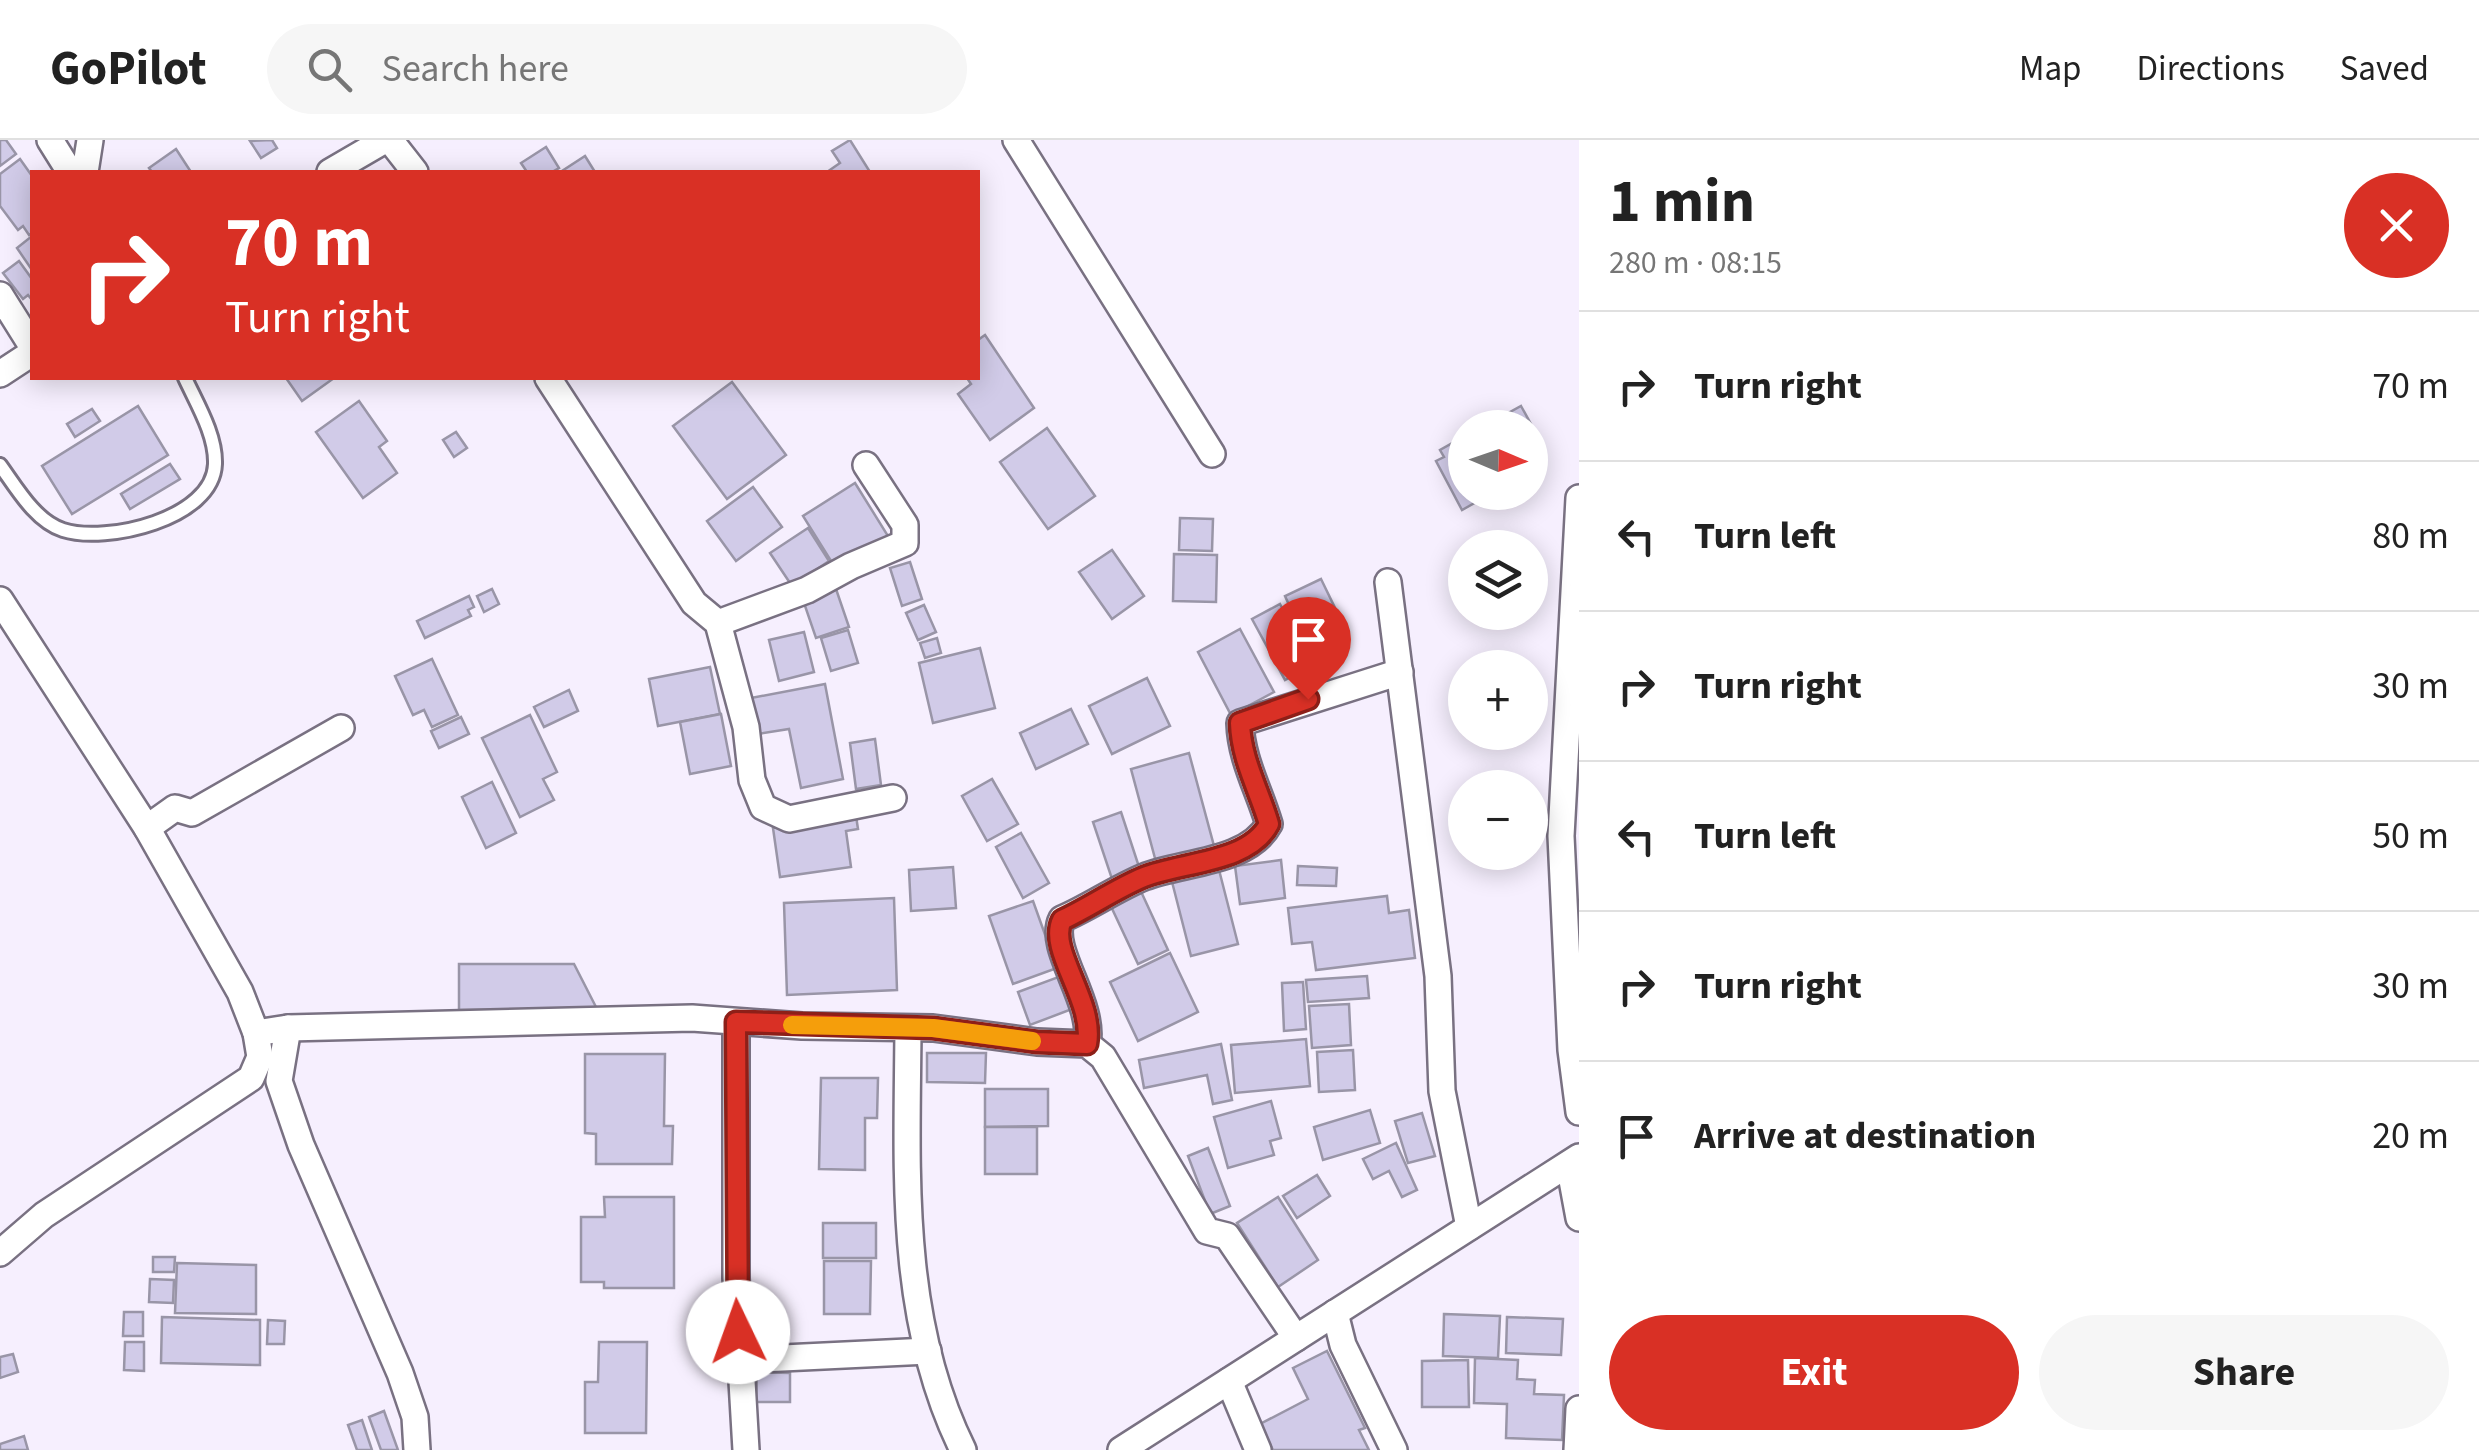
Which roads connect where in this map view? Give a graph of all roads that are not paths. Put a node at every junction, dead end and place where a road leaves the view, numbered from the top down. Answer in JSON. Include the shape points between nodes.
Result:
{"nodes":[{"id":1,"x":50,"y":140,"type":"edge"},
{"id":2,"x":90,"y":140,"type":"edge"},
{"id":3,"x":387,"y":140,"type":"edge"},
{"id":4,"x":1016,"y":140,"type":"edge"},
{"id":5,"x":69,"y":170,"type":"edge"},
{"id":6,"x":85,"y":170,"type":"edge"},
{"id":7,"x":334,"y":170,"type":"edge"},
{"id":8,"x":413,"y":170,"type":"edge"},
{"id":9,"x":0,"y":295,"type":"edge"},
{"id":10,"x":30,"y":346,"type":"edge"},
{"id":11,"x":30,"y":351,"type":"edge"},
{"id":12,"x":0,"y":374,"type":"edge"},
{"id":13,"x":186,"y":380,"type":"edge"},
{"id":14,"x":549,"y":380,"type":"edge"},
{"id":15,"x":1212,"y":454,"type":"dead end"},
{"id":16,"x":0,"y":465,"type":"edge"},
{"id":17,"x":866,"y":465,"type":"dead end"},
{"id":18,"x":1579,"y":498,"type":"edge"},
{"id":19,"x":1388,"y":582,"type":"dead end"},
{"id":20,"x":0,"y":600,"type":"edge"},
{"id":21,"x":718,"y":624,"type":"junction"},
{"id":22,"x":1400,"y":672,"type":"junction"},
{"id":23,"x":340,"y":728,"type":"dead end"},
{"id":24,"x":893,"y":798,"type":"dead end"},
{"id":25,"x":147,"y":828,"type":"junction"},
{"id":26,"x":736,"y":1022,"type":"junction"},
{"id":27,"x":288,"y":1028,"type":"junction"},
{"id":28,"x":908,"y":1028,"type":"junction"},
{"id":29,"x":256,"y":1033,"type":"junction"},
{"id":30,"x":1087,"y":1044,"type":"junction"},
{"id":31,"x":1579,"y":1112,"type":"edge"},
{"id":32,"x":1574,"y":1160,"type":"edge"},
{"id":33,"x":1579,"y":1218,"type":"edge"},
{"id":34,"x":1470,"y":1227,"type":"junction"},
{"id":35,"x":0,"y":1253,"type":"edge"},
{"id":36,"x":1335,"y":1313,"type":"junction"},
{"id":37,"x":1296,"y":1338,"type":"junction"},
{"id":38,"x":928,"y":1351,"type":"junction"},
{"id":39,"x":740,"y":1360,"type":"junction"},
{"id":40,"x":1228,"y":1381,"type":"junction"},
{"id":41,"x":1579,"y":1409,"type":"edge"},
{"id":42,"x":416,"y":1450,"type":"edge"},
{"id":43,"x":746,"y":1450,"type":"edge"},
{"id":44,"x":964,"y":1450,"type":"edge"},
{"id":45,"x":1121,"y":1450,"type":"edge"},
{"id":46,"x":1258,"y":1450,"type":"edge"},
{"id":47,"x":1394,"y":1450,"type":"edge"},
{"id":48,"x":1577,"y":1450,"type":"edge"}],
"edges":[{"from":1,"to":5,"type":"street"},
{"from":2,"to":6,"type":"street"},
{"from":3,"to":7,"type":"street"},
{"from":3,"to":8,"type":"street"},
{"from":4,"to":15,"type":"street"},
{"from":9,"to":10,"type":"street"},
{"from":11,"to":12,"type":"street"},
{"from":13,"to":16,"type":"lane","via":[[214,446],[215,466],[211,484],[194,504],[156,522],[100,536],[60,530],[29,506]]},
{"from":14,"to":21,"type":"street","via":[[694,604]]},
{"from":17,"to":21,"type":"street","via":[[905,525],[905,543]]},
{"from":18,"to":31,"type":"street","via":[[1561,836]]},
{"from":19,"to":22,"type":"street"},
{"from":20,"to":25,"type":"street"},
{"from":21,"to":24,"type":"street","via":[[763,807],[789,819]]},
{"from":22,"to":30,"type":"street","via":[[1240,723],[1269,824],[1264,834],[1238,850],[1147,876],[1062,920],[1057,937],[1090,1025]]},
{"from":22,"to":34,"type":"street","via":[[1438,976],[1442,1091]]},
{"from":23,"to":25,"type":"street","via":[[192,813],[176,808]]},
{"from":25,"to":29,"type":"street","via":[[240,992]]},
{"from":26,"to":27,"type":"street"},
{"from":26,"to":28,"type":"street"},
{"from":26,"to":39,"type":"street"},
{"from":27,"to":29,"type":"street"},
{"from":27,"to":42,"type":"street","via":[[279,1081],[300,1145],[400,1373]]},
{"from":28,"to":30,"type":"street"},
{"from":28,"to":38,"type":"street","via":[[907,1198]]},
{"from":29,"to":35,"type":"street","via":[[260,1057],[251,1078],[44,1215]]},
{"from":30,"to":37,"type":"street","via":[[1104,1057],[1208,1231],[1228,1236]]},
{"from":32,"to":33,"type":"street"},
{"from":32,"to":34,"type":"street"},
{"from":34,"to":36,"type":"street"},
{"from":36,"to":37,"type":"street"},
{"from":36,"to":47,"type":"street"},
{"from":37,"to":40,"type":"street"},
{"from":38,"to":39,"type":"street"},
{"from":38,"to":44,"type":"street","via":[[946,1416]]},
{"from":39,"to":43,"type":"street"},
{"from":40,"to":45,"type":"street"},
{"from":40,"to":46,"type":"street"},
{"from":41,"to":48,"type":"street"}]}
